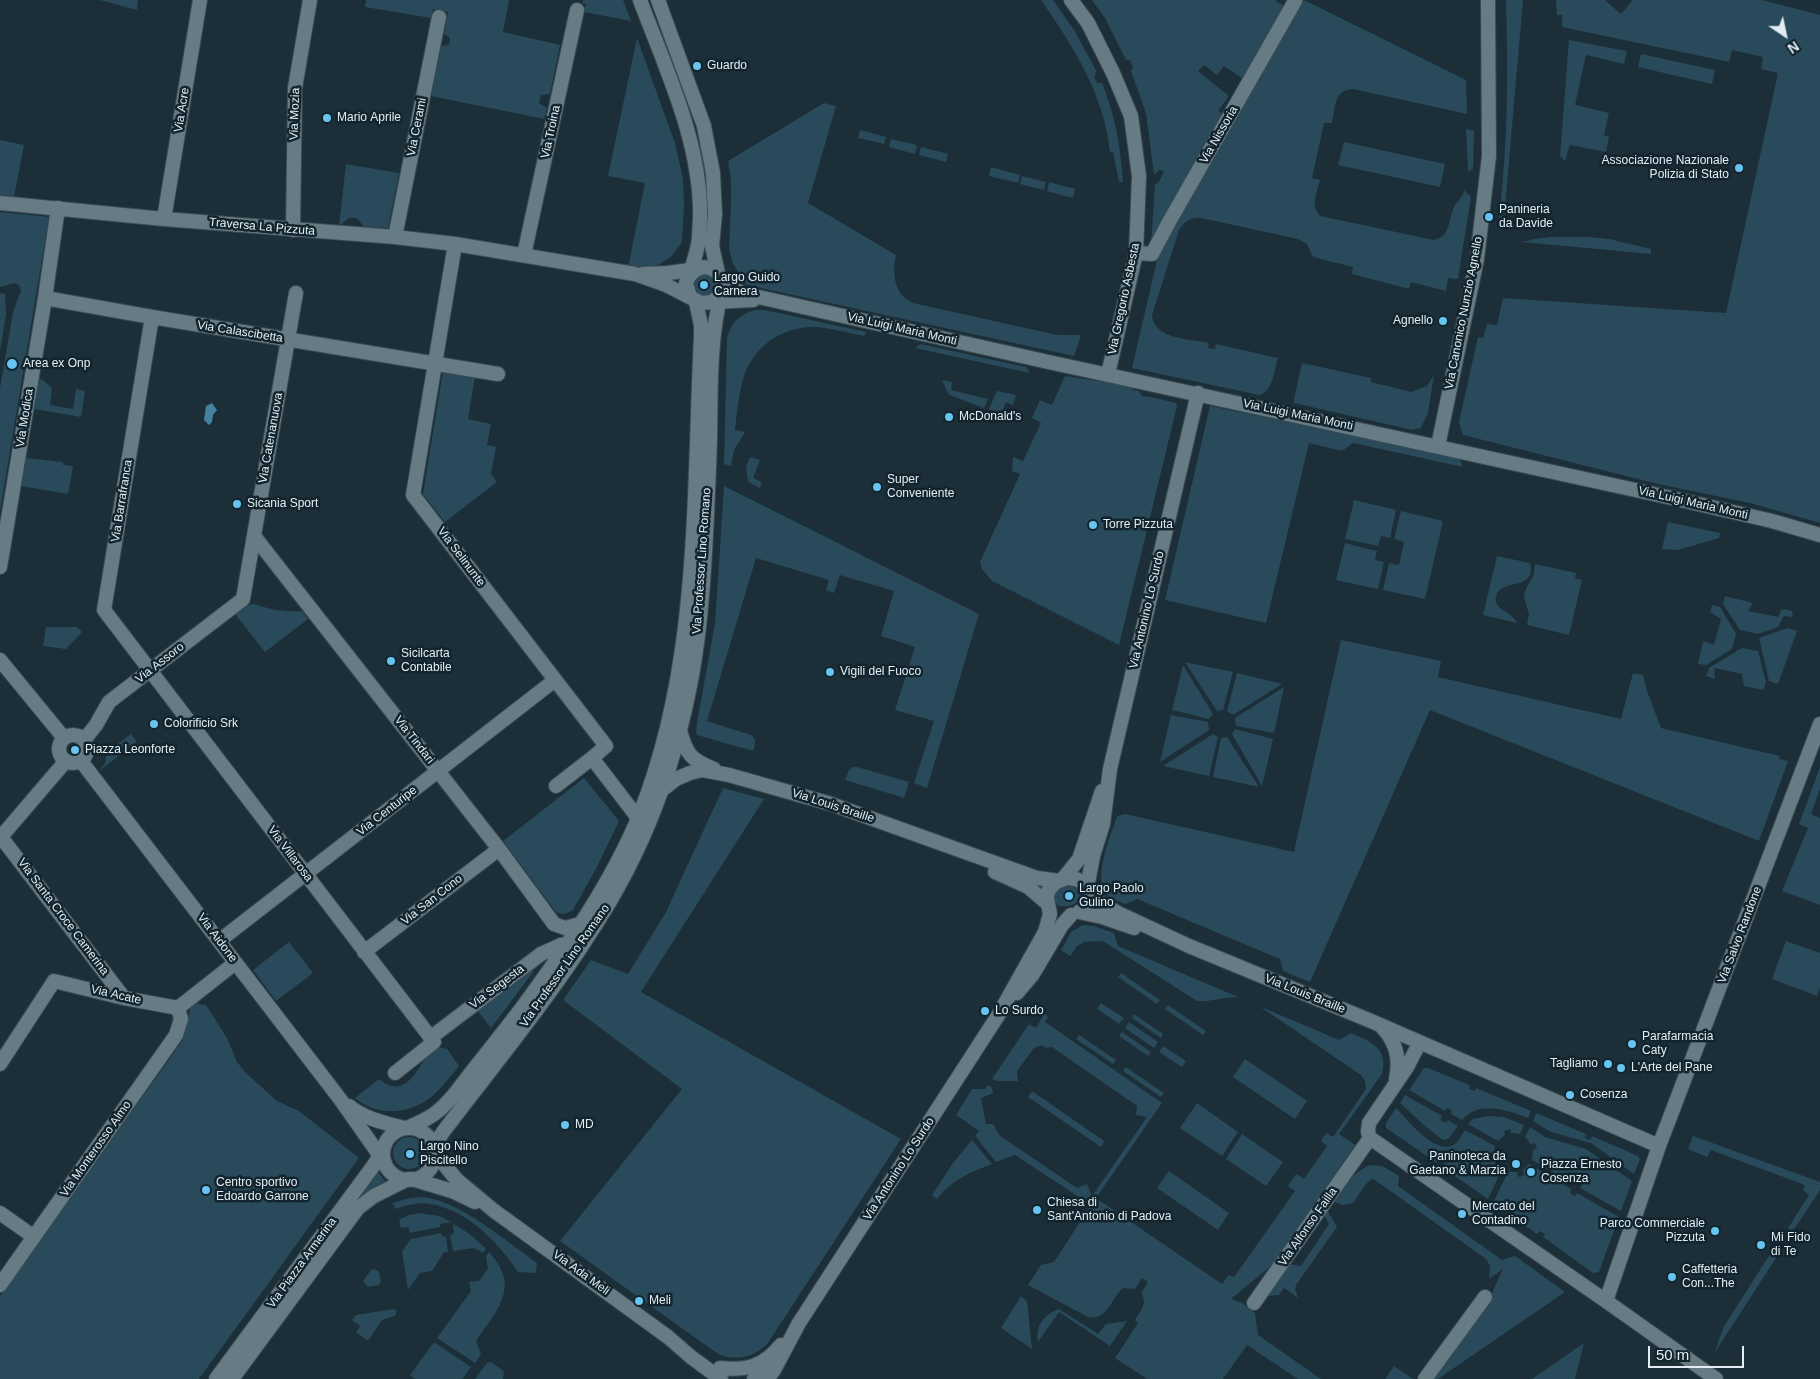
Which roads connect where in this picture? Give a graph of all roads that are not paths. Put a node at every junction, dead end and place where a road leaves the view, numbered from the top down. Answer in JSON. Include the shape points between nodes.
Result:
{"nodes":[{"id":1,"x":200,"y":0,"type":"edge"},
{"id":2,"x":310,"y":0,"type":"edge"},
{"id":3,"x":640,"y":0,"type":"edge"},
{"id":4,"x":658,"y":0,"type":"edge"},
{"id":5,"x":1071,"y":0,"type":"edge"},
{"id":6,"x":1488,"y":0,"type":"edge"},
{"id":7,"x":1295,"y":1,"type":"edge"},
{"id":8,"x":577,"y":10,"type":"dead end"},
{"id":9,"x":439,"y":17,"type":"dead end"},
{"id":10,"x":0,"y":202,"type":"edge"},
{"id":11,"x":58,"y":208,"type":"junction"},
{"id":12,"x":164,"y":219,"type":"junction"},
{"id":13,"x":294,"y":230,"type":"junction"},
{"id":14,"x":395,"y":237,"type":"junction"},
{"id":15,"x":455,"y":244,"type":"junction"},
{"id":16,"x":1136,"y":253,"type":"junction"},
{"id":17,"x":524,"y":255,"type":"junction"},
{"id":18,"x":693,"y":271,"type":"junction"},
{"id":19,"x":635,"y":274,"type":"junction"},
{"id":20,"x":718,"y":290,"type":"junction"},
{"id":21,"x":296,"y":293,"type":"dead end"},
{"id":22,"x":45,"y":298,"type":"junction"},
{"id":23,"x":693,"y":299,"type":"junction"},
{"id":24,"x":774,"y":300,"type":"junction"},
{"id":25,"x":152,"y":317,"type":"junction"},
{"id":26,"x":288,"y":340,"type":"junction"},
{"id":27,"x":435,"y":363,"type":"junction"},
{"id":28,"x":498,"y":374,"type":"dead end"},
{"id":29,"x":1108,"y":374,"type":"junction"},
{"id":30,"x":1198,"y":393,"type":"junction"},
{"id":31,"x":1438,"y":446,"type":"junction"},
{"id":32,"x":1820,"y":534,"type":"edge"},
{"id":33,"x":254,"y":536,"type":"junction"},
{"id":34,"x":0,"y":568,"type":"edge"},
{"id":35,"x":232,"y":608,"type":"joint"},
{"id":36,"x":3,"y":667,"type":"edge"},
{"id":37,"x":150,"y":671,"type":"junction"},
{"id":38,"x":555,"y":680,"type":"junction"},
{"id":39,"x":1820,"y":724,"type":"edge"},
{"id":40,"x":680,"y":730,"type":"junction"},
{"id":41,"x":64,"y":738,"type":"junction"},
{"id":42,"x":84,"y":740,"type":"junction"},
{"id":43,"x":592,"y":758,"type":"junction"},
{"id":44,"x":81,"y":761,"type":"junction"},
{"id":45,"x":65,"y":762,"type":"junction"},
{"id":46,"x":1110,"y":769,"type":"junction"},
{"id":47,"x":438,"y":771,"type":"junction"},
{"id":48,"x":728,"y":775,"type":"junction"},
{"id":49,"x":556,"y":786,"type":"dead end"},
{"id":50,"x":662,"y":790,"type":"junction"},
{"id":51,"x":638,"y":818,"type":"junction"},
{"id":52,"x":0,"y":837,"type":"edge"},
{"id":53,"x":937,"y":842,"type":"junction"},
{"id":54,"x":498,"y":849,"type":"junction"},
{"id":55,"x":305,"y":874,"type":"junction"},
{"id":56,"x":1060,"y":880,"type":"junction"},
{"id":57,"x":1088,"y":890,"type":"junction"},
{"id":58,"x":1049,"y":906,"type":"junction"},
{"id":59,"x":1075,"y":913,"type":"junction"},
{"id":60,"x":580,"y":924,"type":"junction"},
{"id":61,"x":219,"y":941,"type":"junction"},
{"id":62,"x":567,"y":944,"type":"junction"},
{"id":63,"x":1189,"y":946,"type":"junction"},
{"id":64,"x":364,"y":952,"type":"junction"},
{"id":65,"x":235,"y":963,"type":"junction"},
{"id":66,"x":124,"y":998,"type":"junction"},
{"id":67,"x":178,"y":1008,"type":"junction"},
{"id":68,"x":999,"y":1014,"type":"junction"},
{"id":69,"x":1382,"y":1026,"type":"junction"},
{"id":70,"x":430,"y":1038,"type":"junction"},
{"id":71,"x":1420,"y":1042,"type":"junction"},
{"id":72,"x":0,"y":1064,"type":"edge"},
{"id":73,"x":395,"y":1073,"type":"dead end"},
{"id":74,"x":1395,"y":1084,"type":"junction"},
{"id":75,"x":340,"y":1099,"type":"junction"},
{"id":76,"x":406,"y":1128,"type":"junction"},
{"id":77,"x":1370,"y":1138,"type":"junction"},
{"id":78,"x":1659,"y":1146,"type":"junction"},
{"id":79,"x":435,"y":1150,"type":"junction"},
{"id":80,"x":383,"y":1155,"type":"junction"},
{"id":81,"x":410,"y":1179,"type":"junction"},
{"id":82,"x":493,"y":1210,"type":"junction"},
{"id":83,"x":0,"y":1213,"type":"edge"},
{"id":84,"x":34,"y":1237,"type":"junction"},
{"id":85,"x":0,"y":1286,"type":"edge"},
{"id":86,"x":1485,"y":1297,"type":"dead end"},
{"id":87,"x":1606,"y":1301,"type":"junction"},
{"id":88,"x":1254,"y":1303,"type":"dead end"},
{"id":89,"x":771,"y":1372,"type":"edge"},
{"id":90,"x":720,"y":1373,"type":"edge"},
{"id":91,"x":216,"y":1379,"type":"edge"},
{"id":92,"x":232,"y":1379,"type":"edge"},
{"id":93,"x":736,"y":1379,"type":"edge"},
{"id":94,"x":754,"y":1379,"type":"edge"},
{"id":95,"x":1425,"y":1379,"type":"edge"},
{"id":96,"x":1716,"y":1379,"type":"edge"}],
"edges":[{"from":1,"to":12,"type":"street","name":"Via Acre"},
{"from":2,"to":13,"type":"street","name":"Via Mozia","via":[[295,88]]},
{"from":3,"to":18,"type":"street","via":[[695,157],[700,207],[698,249]]},
{"from":4,"to":20,"type":"street","via":[[709,148],[715,214],[712,246]]},
{"from":5,"to":16,"type":"street","name":"Via Gregorio Asbesta","via":[[1088,23],[1131,116],[1139,176]]},
{"from":6,"to":31,"type":"street","name":"Via Canonico Nunzio Agnello","via":[[1488,165],[1477,259]]},
{"from":7,"to":16,"type":"street","name":"Via Nissoria","via":[[1152,254]]},
{"from":8,"to":17,"type":"street","name":"Via Troina"},
{"from":9,"to":14,"type":"street","name":"Via Cerami"},
{"from":10,"to":11,"type":"street","name":"Traversa La Pizzuta"},
{"from":11,"to":12,"type":"street","name":"Traversa La Pizzuta"},
{"from":11,"to":22,"type":"street","name":"Via Modica"},
{"from":12,"to":13,"type":"street","name":"Traversa La Pizzuta"},
{"from":13,"to":14,"type":"street","name":"Traversa La Pizzuta"},
{"from":14,"to":15,"type":"street","name":"Traversa La Pizzuta"},
{"from":15,"to":17,"type":"street","name":"Traversa La Pizzuta"},
{"from":15,"to":27,"type":"street","name":"Via Selinunte"},
{"from":16,"to":29,"type":"street","name":"Via Gregorio Asbesta"},
{"from":17,"to":19,"type":"street"},
{"from":18,"to":19,"type":"street"},
{"from":18,"to":20,"type":"street","via":[[711,268]]},
{"from":18,"to":23,"type":"street","via":[[686,283]]},
{"from":19,"to":23,"type":"street"},
{"from":20,"to":23,"type":"street","via":[[701,304]]},
{"from":20,"to":24,"type":"street"},
{"from":20,"to":24,"type":"street","via":[[732,288]]},
{"from":20,"to":40,"type":"street","name":"Via Professor Lino Romano","via":[[713,330],[700,620]]},
{"from":21,"to":26,"type":"street","name":"Via Catenanuova"},
{"from":22,"to":25,"type":"street","name":"Via Calascibetta"},
{"from":22,"to":34,"type":"street","name":"Via Modica"},
{"from":23,"to":51,"type":"street","name":"Via Professor Lino Romano","via":[[701,337],[695,508],[687,616],[671,712]]},
{"from":24,"to":29,"type":"street","name":"Via Luigi Maria Monti"},
{"from":25,"to":26,"type":"street","name":"Via Calascibetta"},
{"from":25,"to":37,"type":"street","name":"Via Barrafranca","via":[[104,610]]},
{"from":26,"to":27,"type":"street","name":"Via Calascibetta"},
{"from":26,"to":33,"type":"street","name":"Via Catenanuova"},
{"from":27,"to":28,"type":"street","name":"Via Calascibetta"},
{"from":27,"to":38,"type":"street","name":"Via Selinunte","via":[[413,495]]},
{"from":29,"to":30,"type":"street","name":"Via Luigi Maria Monti"},
{"from":30,"to":31,"type":"street","name":"Via Luigi Maria Monti"},
{"from":30,"to":46,"type":"street","name":"Via Antonino Lo Surdo"},
{"from":31,"to":32,"type":"street","name":"Via Luigi Maria Monti","via":[[1772,520]]},
{"from":33,"to":35,"type":"street","name":"Via Catenanuova","via":[[243,599]]},
{"from":33,"to":47,"type":"street","name":"Via Tindari"},
{"from":35,"to":37,"type":"street","name":"Via Assoro"},
{"from":36,"to":41,"type":"street"},
{"from":37,"to":42,"type":"street","name":"Via Assoro","via":[[110,702]]},
{"from":37,"to":55,"type":"street","name":"Via Villarosa"},
{"from":38,"to":43,"type":"street","name":"Via Selinunte","via":[[606,746]]},
{"from":38,"to":47,"type":"street","name":"Via Centuripe"},
{"from":39,"to":78,"type":"street","name":"Via Salvo Randone"},
{"from":40,"to":48,"type":"street","via":[[684,745],[698,763]]},
{"from":40,"to":50,"type":"street","name":"Via Professor Lino Romano"},
{"from":41,"to":42,"type":"street","via":[[77,735]]},
{"from":41,"to":45,"type":"street","via":[[59,750]]},
{"from":42,"to":44,"type":"street","via":[[88,749]]},
{"from":43,"to":49,"type":"street"},
{"from":43,"to":51,"type":"street"},
{"from":44,"to":45,"type":"street"},
{"from":44,"to":61,"type":"street","name":"Via Aidone"},
{"from":45,"to":52,"type":"street"},
{"from":46,"to":56,"type":"street","via":[[1078,859]]},
{"from":46,"to":57,"type":"street","via":[[1103,824],[1093,856]]},
{"from":47,"to":54,"type":"street","name":"Via Tindari"},
{"from":47,"to":55,"type":"street","name":"Via Centuripe"},
{"from":48,"to":50,"type":"street","via":[[702,770],[676,779]]},
{"from":48,"to":53,"type":"street","name":"Via Louis Braille","via":[[830,804]]},
{"from":50,"to":79,"type":"street","name":"Via Professor Lino Romano","via":[[633,858],[586,941],[443,1132]]},
{"from":51,"to":60,"type":"street","name":"Via Professor Lino Romano"},
{"from":52,"to":66,"type":"street","name":"Via Santa Croce Camerina"},
{"from":53,"to":56,"type":"street","via":[[1036,878]]},
{"from":53,"to":58,"type":"street","via":[[1028,887]]},
{"from":54,"to":60,"type":"street","name":"Via Tindari","via":[[554,924],[564,928]]},
{"from":54,"to":64,"type":"street","name":"Via San Cono"},
{"from":55,"to":61,"type":"street","name":"Via Centuripe"},
{"from":55,"to":64,"type":"street","name":"Via Villarosa"},
{"from":56,"to":57,"type":"street","via":[[1076,879]]},
{"from":56,"to":58,"type":"street","via":[[1048,892]]},
{"from":57,"to":59,"type":"street","via":[[1088,900]]},
{"from":57,"to":63,"type":"street","via":[[1118,913]]},
{"from":58,"to":59,"type":"street","via":[[1058,914]]},
{"from":58,"to":68,"type":"street","via":[[1045,932]]},
{"from":59,"to":63,"type":"street","via":[[1102,917]]},
{"from":59,"to":68,"type":"street","via":[[1062,925],[1033,974]]},
{"from":60,"to":62,"type":"street","name":"Via Professor Lino Romano"},
{"from":61,"to":65,"type":"street","name":"Via Aidone"},
{"from":62,"to":70,"type":"street","name":"Via Segesta","via":[[541,954]]},
{"from":62,"to":76,"type":"street","name":"Via Professor Lino Romano","via":[[503,1034],[453,1096],[428,1119]]},
{"from":63,"to":69,"type":"street","name":"Via Louis Braille"},
{"from":64,"to":70,"type":"street","name":"Via Villarosa"},
{"from":65,"to":67,"type":"street"},
{"from":65,"to":75,"type":"street","name":"Via Aidone"},
{"from":66,"to":67,"type":"street","name":"Via Acate"},
{"from":66,"to":72,"type":"street","name":"Via Acate","via":[[54,981]]},
{"from":67,"to":84,"type":"street","name":"Via Monterosso Almo","via":[[181,1019],[176,1035]]},
{"from":68,"to":89,"type":"street","name":"Via Antonino Lo Surdo","via":[[799,1323]]},
{"from":69,"to":71,"type":"street","name":"Via Louis Braille"},
{"from":69,"to":74,"type":"street","via":[[1394,1043],[1397,1054]]},
{"from":70,"to":73,"type":"street","name":"Via Segesta","via":[[434,1042]]},
{"from":71,"to":74,"type":"street"},
{"from":71,"to":78,"type":"street","name":"Via Louis Braille"},
{"from":74,"to":77,"type":"street","via":[[1369,1122]]},
{"from":75,"to":76,"type":"street","via":[[357,1113]]},
{"from":75,"to":80,"type":"street"},
{"from":76,"to":79,"type":"street","via":[[424,1132]]},
{"from":76,"to":80,"type":"street","via":[[392,1134]]},
{"from":77,"to":87,"type":"street"},
{"from":77,"to":88,"type":"street","name":"Via Alfonso Failla"},
{"from":78,"to":87,"type":"street","name":"Via Salvo Randone"},
{"from":79,"to":81,"type":"street","via":[[435,1160],[429,1171]]},
{"from":79,"to":82,"type":"street","via":[[456,1179]]},
{"from":80,"to":81,"type":"street","via":[[388,1168],[397,1176]]},
{"from":80,"to":91,"type":"street","name":"Via Piazza Armerina"},
{"from":81,"to":82,"type":"street","via":[[452,1191]]},
{"from":81,"to":92,"type":"street","name":"Via Piazza Armerina","via":[[374,1196],[358,1208]]},
{"from":82,"to":90,"type":"street","name":"Via Ada Meli","via":[[691,1357]]},
{"from":83,"to":84,"type":"street"},
{"from":84,"to":85,"type":"street","name":"Via Monterosso Almo"},
{"from":86,"to":95,"type":"street"},
{"from":87,"to":96,"type":"street"},
{"from":89,"to":90,"type":"street","via":[[745,1369]]},
{"from":89,"to":94,"type":"street","name":"Via Antonino Lo Surdo"},
{"from":90,"to":93,"type":"street","name":"Via Ada Meli"}]}
